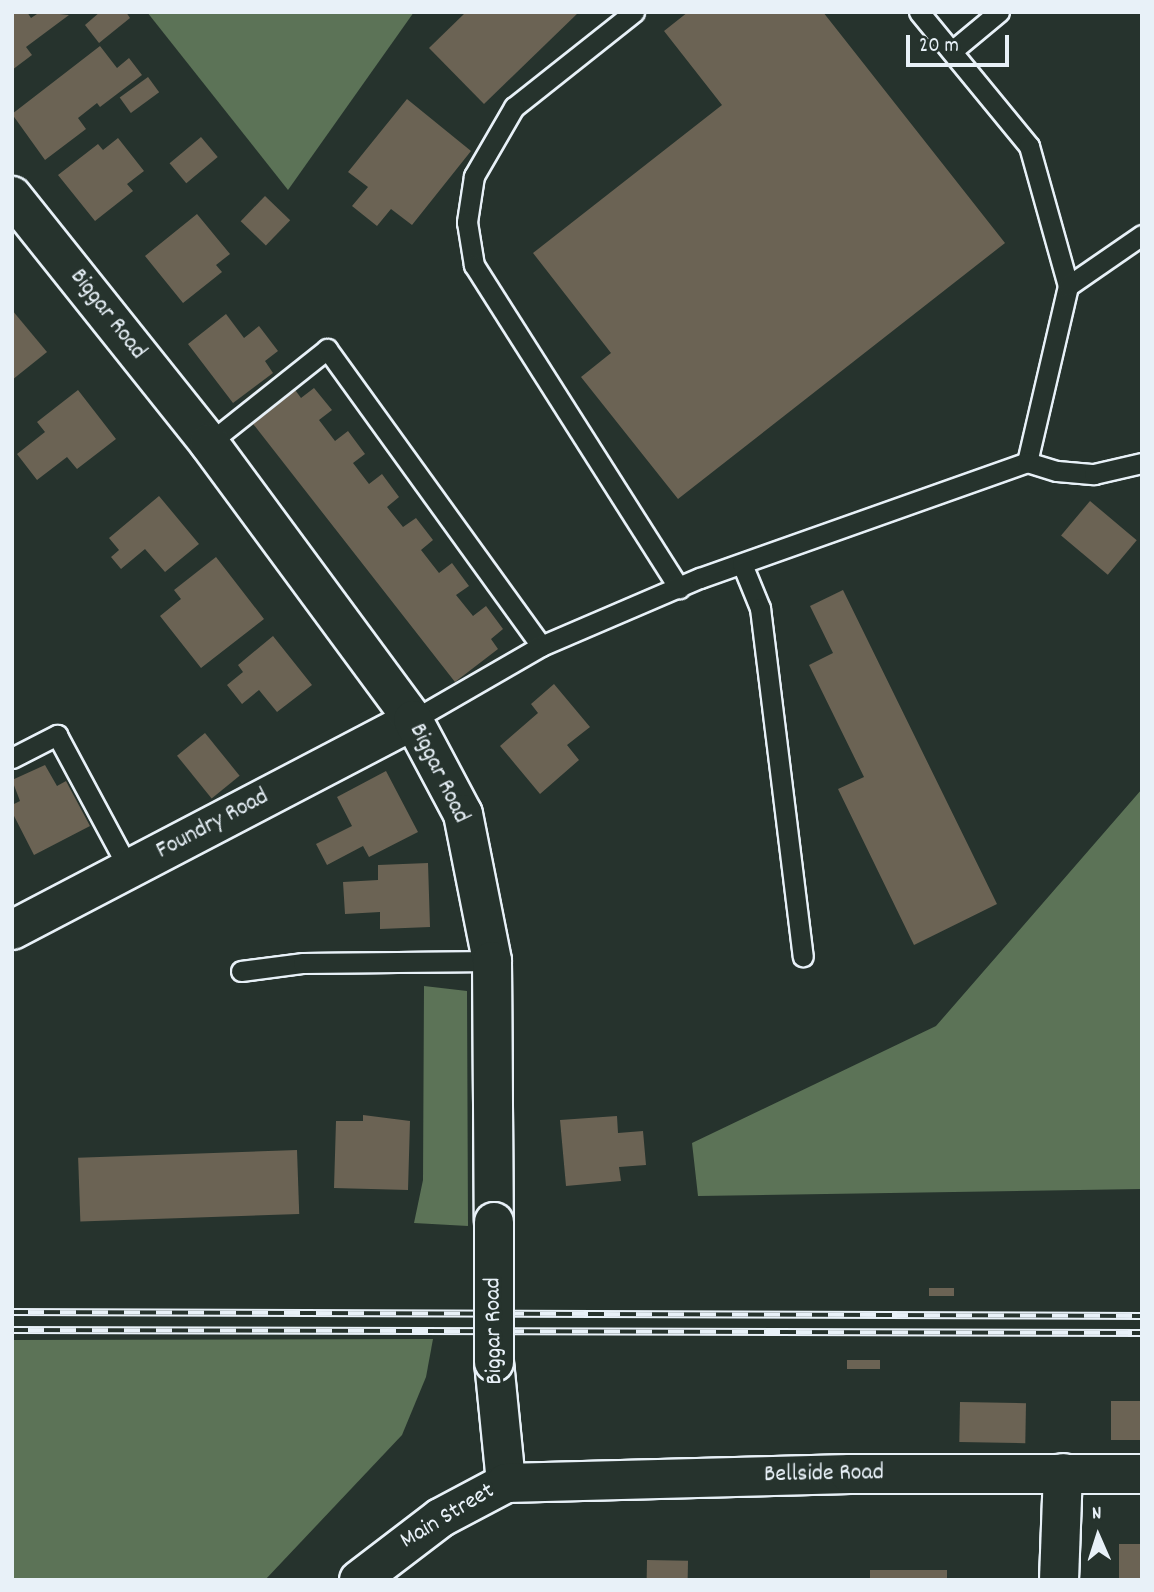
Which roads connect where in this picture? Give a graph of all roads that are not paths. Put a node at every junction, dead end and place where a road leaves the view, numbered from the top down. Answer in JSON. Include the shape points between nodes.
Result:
{"nodes":[{"id":1,"x":634,"y":12,"type":"edge"},
{"id":2,"x":919,"y":12,"type":"edge"},
{"id":3,"x":999,"y":12,"type":"edge"},
{"id":4,"x":952,"y":51,"type":"junction"},
{"id":5,"x":12,"y":195,"type":"edge"},
{"id":6,"x":1142,"y":235,"type":"edge"},
{"id":7,"x":1068,"y":286,"type":"junction"},
{"id":8,"x":209,"y":443,"type":"junction"},
{"id":9,"x":1027,"y":462,"type":"junction"},
{"id":10,"x":1142,"y":463,"type":"edge"},
{"id":11,"x":742,"y":564,"type":"junction"},
{"id":12,"x":679,"y":588,"type":"junction"},
{"id":13,"x":541,"y":646,"type":"junction"},
{"id":14,"x":413,"y":720,"type":"junction"},
{"id":15,"x":12,"y":758,"type":"edge"},
{"id":16,"x":129,"y":869,"type":"junction"},
{"id":17,"x":14,"y":926,"type":"edge"},
{"id":18,"x":803,"y":956,"type":"dead end"},
{"id":19,"x":492,"y":961,"type":"junction"},
{"id":20,"x":242,"y":971,"type":"dead end"},
{"id":21,"x":1063,"y":1473,"type":"junction"},
{"id":22,"x":1142,"y":1474,"type":"edge"},
{"id":23,"x":506,"y":1483,"type":"junction"},
{"id":24,"x":359,"y":1580,"type":"edge"},
{"id":25,"x":1059,"y":1580,"type":"edge"}],
"edges":[{"from":1,"to":12,"type":"lane","via":[[514,107],[474,176],[467,222],[474,265]]},
{"from":2,"to":4,"type":"lane"},
{"from":3,"to":4,"type":"lane"},
{"from":4,"to":7,"type":"lane","via":[[1029,146]]},
{"from":5,"to":8,"type":"street","name":"Biggar Road"},
{"from":6,"to":7,"type":"lane"},
{"from":7,"to":9,"type":"lane"},
{"from":8,"to":13,"type":"lane","via":[[327,349]]},
{"from":8,"to":14,"type":"street","name":"Biggar Road"},
{"from":9,"to":10,"type":"lane","via":[[1057,471],[1094,474]]},
{"from":9,"to":11,"type":"lane"},
{"from":11,"to":12,"type":"lane"},
{"from":11,"to":18,"type":"lane","via":[[760,608]]},
{"from":12,"to":13,"type":"lane"},
{"from":13,"to":14,"type":"lane"},
{"from":14,"to":16,"type":"street","name":"Foundry Road"},
{"from":14,"to":19,"type":"street","name":"Biggar Road","via":[[463,814]]},
{"from":15,"to":16,"type":"lane","via":[[57,734]]},
{"from":16,"to":17,"type":"street","name":"Foundry Road"},
{"from":19,"to":20,"type":"lane","via":[[303,963]]},
{"from":19,"to":23,"type":"street","name":"Biggar Road","bridge":true,"via":[[494,1362]]},
{"from":21,"to":22,"type":"street","name":"Bellside Road"},
{"from":21,"to":23,"type":"street","name":"Bellside Road"},
{"from":21,"to":25,"type":"street"},
{"from":23,"to":24,"type":"street","name":"Main Street","via":[[440,1518]]}]}
